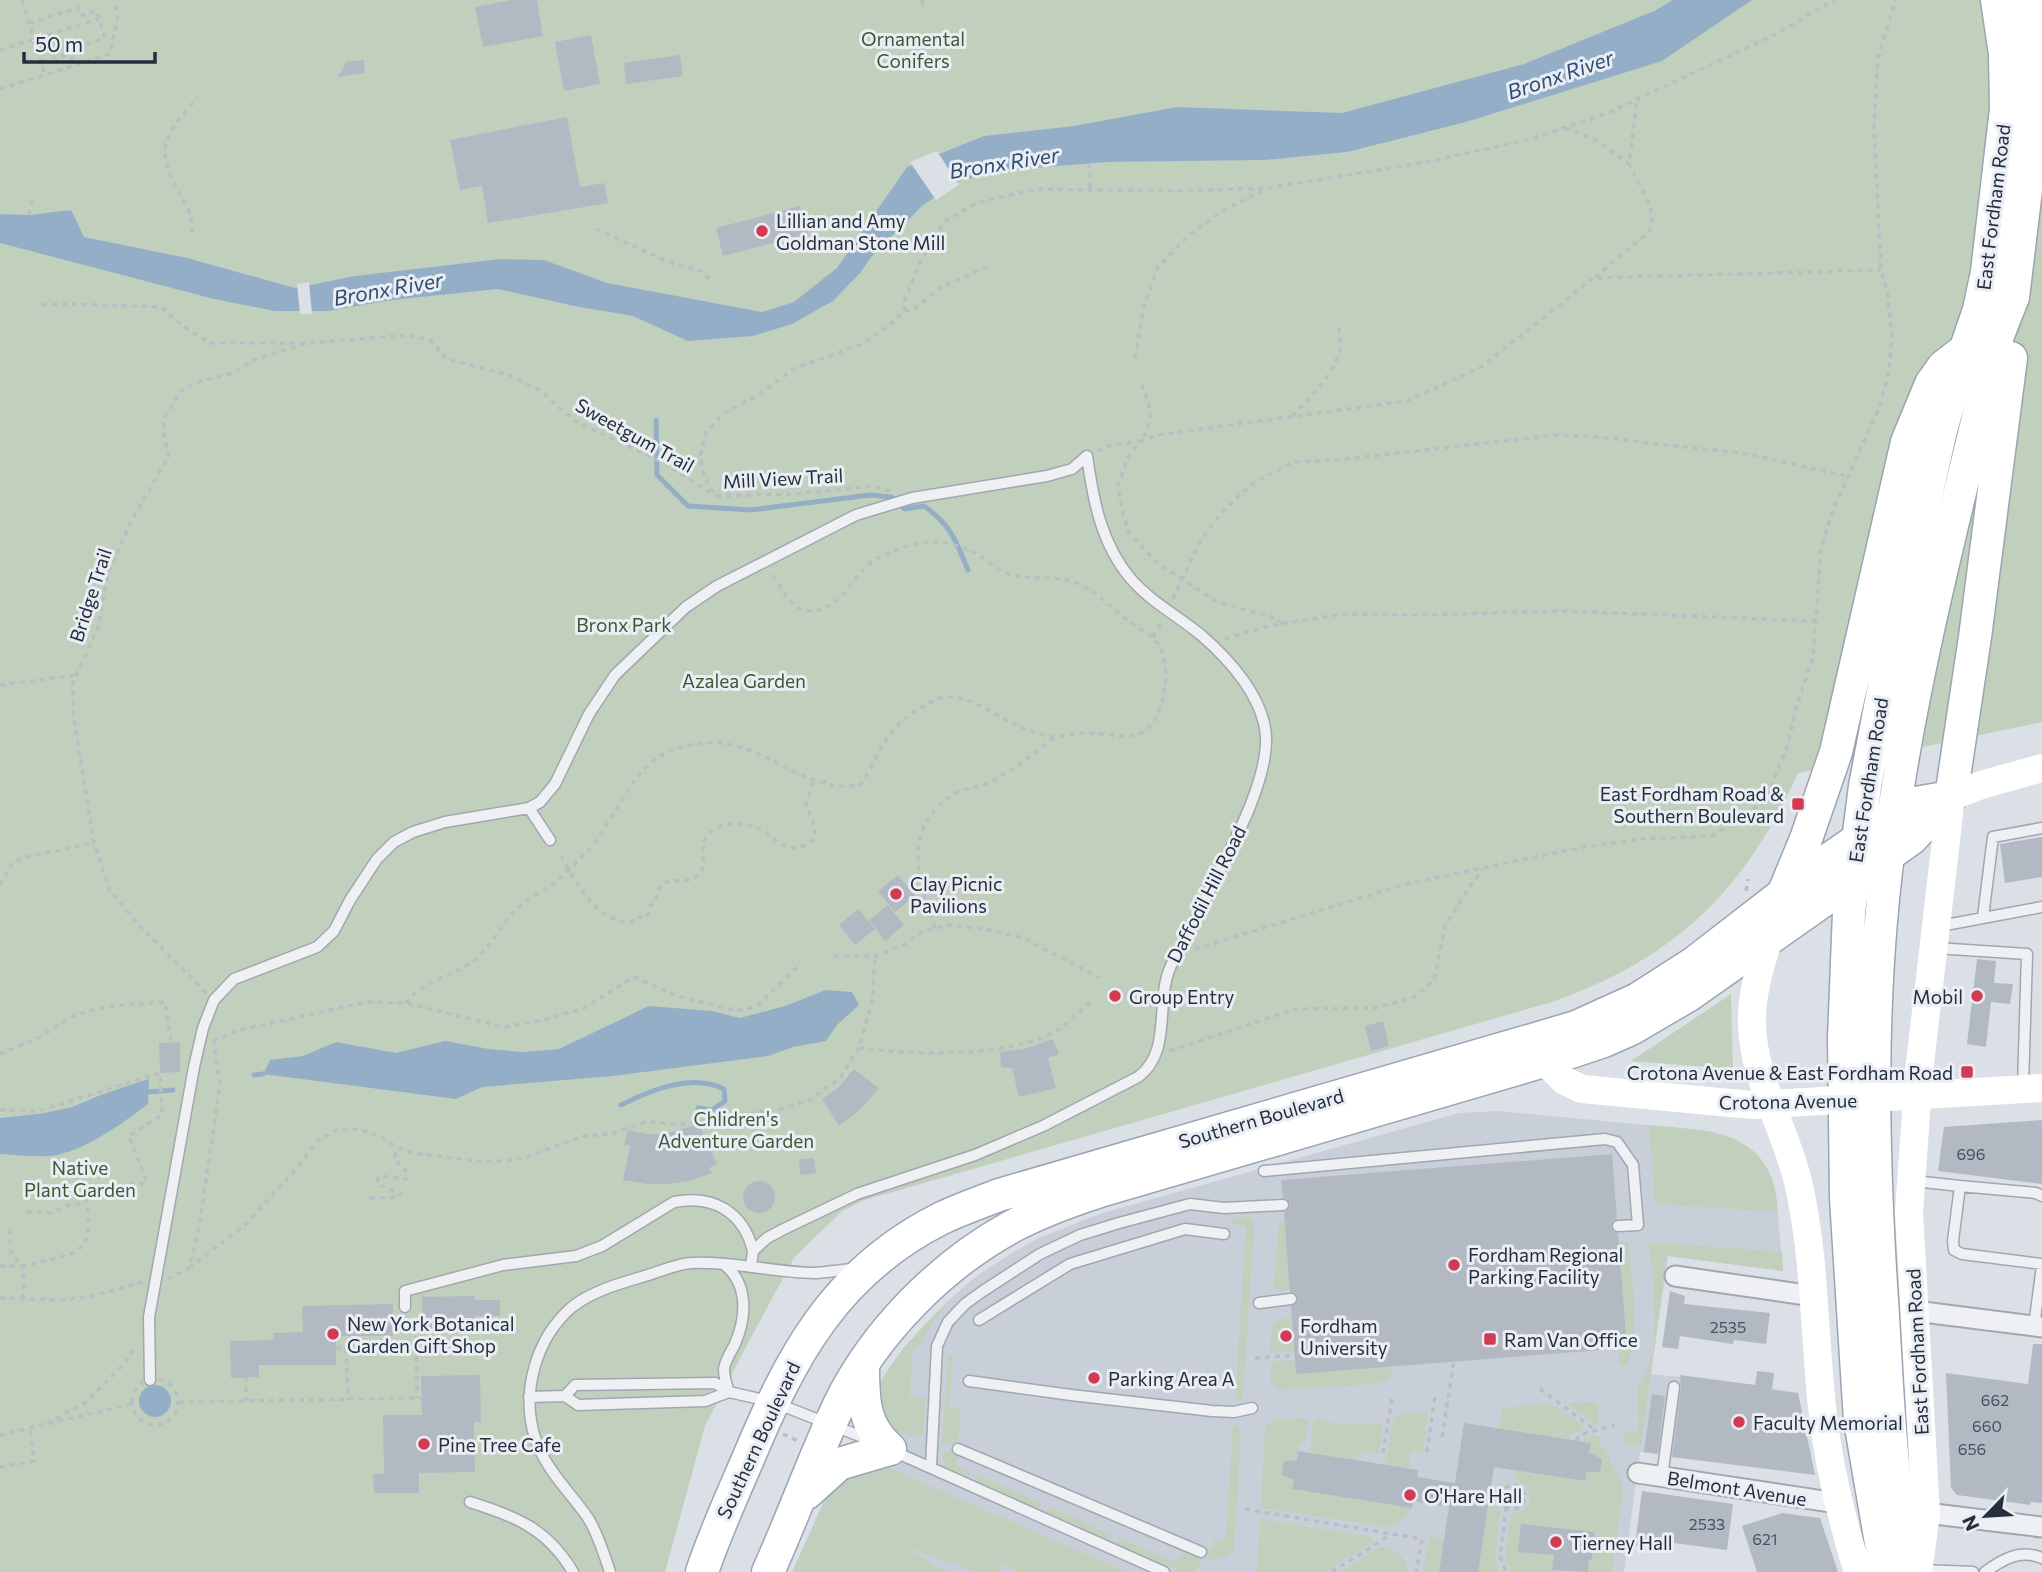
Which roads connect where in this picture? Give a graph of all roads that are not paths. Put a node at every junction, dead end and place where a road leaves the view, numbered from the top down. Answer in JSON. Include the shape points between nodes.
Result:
{"nodes":[{"id":1,"x":1997,"y":0,"type":"edge"},
{"id":2,"x":2026,"y":0,"type":"edge"},
{"id":3,"x":2013,"y":297,"type":"junction"},
{"id":4,"x":1965,"y":350,"type":"junction"},
{"id":5,"x":2042,"y":768,"type":"edge"},
{"id":6,"x":1951,"y":797,"type":"junction"},
{"id":7,"x":529,"y":808,"type":"junction"},
{"id":8,"x":2042,"y":828,"type":"edge"},
{"id":9,"x":550,"y":840,"type":"dead end"},
{"id":10,"x":1784,"y":892,"type":"junction"},
{"id":11,"x":2042,"y":906,"type":"edge"},
{"id":12,"x":1983,"y":917,"type":"junction"},
{"id":13,"x":1935,"y":938,"type":"junction"},
{"id":14,"x":1769,"y":939,"type":"junction"},
{"id":15,"x":1544,"y":1061,"type":"junction"},
{"id":16,"x":2032,"y":1089,"type":"edge"},
{"id":17,"x":1918,"y":1097,"type":"junction"},
{"id":18,"x":1773,"y":1104,"type":"junction"},
{"id":19,"x":1264,"y":1171,"type":"dead end"},
{"id":20,"x":1910,"y":1180,"type":"junction"},
{"id":21,"x":1960,"y":1186,"type":"junction"},
{"id":22,"x":2042,"y":1196,"type":"edge"},
{"id":23,"x":1283,"y":1205,"type":"dead end"},
{"id":24,"x":1618,"y":1226,"type":"dead end"},
{"id":25,"x":1224,"y":1234,"type":"dead end"},
{"id":26,"x":753,"y":1251,"type":"junction"},
{"id":27,"x":2042,"y":1265,"type":"edge"},
{"id":28,"x":725,"y":1266,"type":"junction"},
{"id":29,"x":751,"y":1267,"type":"junction"},
{"id":30,"x":867,"y":1268,"type":"junction"},
{"id":31,"x":1675,"y":1276,"type":"dead end"},
{"id":32,"x":1813,"y":1296,"type":"junction"},
{"id":33,"x":1291,"y":1299,"type":"dead end"},
{"id":34,"x":1259,"y":1303,"type":"dead end"},
{"id":35,"x":405,"y":1307,"type":"dead end"},
{"id":36,"x":1915,"y":1311,"type":"junction"},
{"id":37,"x":979,"y":1320,"type":"dead end"},
{"id":38,"x":2038,"y":1326,"type":"edge"},
{"id":39,"x":863,"y":1365,"type":"junction"},
{"id":40,"x":150,"y":1380,"type":"road end"},
{"id":41,"x":969,"y":1381,"type":"dead end"},
{"id":42,"x":1674,"y":1387,"type":"dead end"},
{"id":43,"x":729,"y":1392,"type":"junction"},
{"id":44,"x":565,"y":1396,"type":"junction"},
{"id":45,"x":528,"y":1397,"type":"junction"},
{"id":46,"x":773,"y":1402,"type":"junction"},
{"id":47,"x":1252,"y":1408,"type":"dead end"},
{"id":48,"x":832,"y":1424,"type":"junction"},
{"id":49,"x":890,"y":1449,"type":"junction"},
{"id":50,"x":958,"y":1449,"type":"dead end"},
{"id":51,"x":931,"y":1466,"type":"junction"},
{"id":52,"x":1637,"y":1473,"type":"dead end"},
{"id":53,"x":1662,"y":1477,"type":"junction"},
{"id":54,"x":800,"y":1498,"type":"junction"},
{"id":55,"x":470,"y":1503,"type":"dead end"},
{"id":56,"x":1837,"y":1503,"type":"junction"},
{"id":57,"x":1926,"y":1513,"type":"junction"},
{"id":58,"x":2042,"y":1527,"type":"edge"},
{"id":59,"x":1202,"y":1552,"type":"dead end"},
{"id":60,"x":2042,"y":1558,"type":"edge"},
{"id":61,"x":1916,"y":1571,"type":"edge"},
{"id":62,"x":573,"y":1572,"type":"edge"},
{"id":63,"x":610,"y":1572,"type":"edge"},
{"id":64,"x":702,"y":1572,"type":"edge"},
{"id":65,"x":768,"y":1572,"type":"edge"},
{"id":66,"x":1164,"y":1572,"type":"edge"},
{"id":67,"x":1858,"y":1572,"type":"edge"},
{"id":68,"x":1886,"y":1572,"type":"edge"},
{"id":69,"x":1973,"y":1572,"type":"edge"},
{"id":70,"x":1986,"y":1572,"type":"edge"}],
"edges":[{"from":1,"to":4,"type":"main road","name":"East Fordham Road","via":[[2007,84],[2004,138],[1987,272]]},
{"from":2,"to":3,"type":"main road","name":"East Fordham Road","via":[[2034,105]]},
{"from":3,"to":6,"type":"main road","via":[[2013,338],[1994,498]]},
{"from":3,"to":61,"type":"main road","name":"East Fordham Road","via":[[1998,335],[1918,677],[1884,889],[1875,1048],[1876,1209],[1892,1457],[1900,1522]]},
{"from":4,"to":10,"type":"main road","via":[[1943,367],[1931,384],[1907,442],[1836,752]]},
{"from":4,"to":68,"type":"main road","name":"East Fordham Road","via":[[1941,430],[1876,722],[1849,912],[1843,1051],[1846,1198],[1860,1421]]},
{"from":5,"to":6,"type":"street","name":"Southern Boulevard"},
{"from":6,"to":10,"type":"main road","name":"Southern Boulevard","via":[[1909,804]]},
{"from":6,"to":13,"type":"street","name":"East Fordham Road"},
{"from":6,"to":14,"type":"main road","name":"Southern Boulevard","via":[[1911,839]]},
{"from":7,"to":9,"type":"lane"},
{"from":7,"to":26,"type":"lane","name":"Daffodil Hill Road","via":[[555,784],[589,714],[615,675],[686,607],[717,586],[856,516],[911,498],[1047,476],[1072,469],[1087,456],[1093,499],[1108,544],[1131,579],[1235,669],[1258,706],[1266,734],[1264,763],[1245,818],[1168,970],[1158,1052],[1151,1066],[1042,1126],[975,1155],[857,1194],[767,1238]]},
{"from":7,"to":40,"type":"lane","via":[[445,822],[394,842],[377,859],[334,931],[317,947],[234,979],[214,1000],[202,1028],[155,1280],[149,1317]]},
{"from":8,"to":12,"type":"lane","via":[[1993,837]]},
{"from":10,"to":14,"type":"street"},
{"from":10,"to":30,"type":"main road","name":"Southern Boulevard","via":[[1667,982],[1598,1018],[999,1195],[939,1219]]},
{"from":11,"to":12,"type":"lane"},
{"from":12,"to":13,"type":"lane"},
{"from":13,"to":16,"type":"lane","via":[[2027,954]]},
{"from":13,"to":17,"type":"street","name":"East Fordham Road"},
{"from":14,"to":15,"type":"main road","name":"Southern Boulevard","via":[[1641,1024]]},
{"from":14,"to":18,"type":"street","via":[[1754,991],[1752,1021],[1757,1060]]},
{"from":15,"to":18,"type":"street","name":"Crotona Avenue","via":[[1565,1081],[1582,1089],[1725,1104]]},
{"from":15,"to":39,"type":"main road","name":"Southern Boulevard","via":[[1052,1207],[991,1239],[947,1272],[907,1309]]},
{"from":16,"to":17,"type":"street","name":"Crotona Avenue"},
{"from":17,"to":18,"type":"street","name":"Crotona Avenue"},
{"from":17,"to":20,"type":"street","name":"East Fordham Road"},
{"from":18,"to":32,"type":"street","via":[[1799,1185]]},
{"from":19,"to":24,"type":"lane","via":[[1605,1139],[1617,1142],[1633,1165],[1638,1225]]},
{"from":20,"to":21,"type":"lane"},
{"from":20,"to":36,"type":"street","name":"East Fordham Road"},
{"from":21,"to":22,"type":"lane"},
{"from":21,"to":27,"type":"lane","via":[[1954,1250]]},
{"from":23,"to":51,"type":"lane","via":[[1224,1208],[1189,1204],[1080,1235],[1040,1254],[965,1304],[948,1322],[937,1346]]},
{"from":25,"to":37,"type":"lane","via":[[1185,1230],[1070,1264]]},
{"from":26,"to":29,"type":"lane"},
{"from":26,"to":35,"type":"lane","via":[[745,1229],[729,1211],[699,1199],[686,1200],[674,1202],[576,1256],[503,1265],[405,1291]]},
{"from":27,"to":38,"type":"lane"},
{"from":28,"to":29,"type":"lane"},
{"from":28,"to":43,"type":"lane","via":[[741,1286],[744,1308],[741,1329],[724,1369]]},
{"from":28,"to":45,"type":"lane","via":[[690,1263],[621,1283],[572,1307],[549,1334]]},
{"from":29,"to":30,"type":"lane","via":[[811,1273]]},
{"from":30,"to":46,"type":"main road","name":"Southern Boulevard","via":[[818,1323]]},
{"from":31,"to":32,"type":"street"},
{"from":32,"to":56,"type":"street","via":[[1822,1409]]},
{"from":33,"to":34,"type":"lane"},
{"from":36,"to":38,"type":"street"},
{"from":36,"to":57,"type":"street","name":"East Fordham Road"},
{"from":39,"to":48,"type":"main road","name":"Southern Boulevard"},
{"from":39,"to":49,"type":"main road","via":[[866,1414],[875,1434]]},
{"from":41,"to":47,"type":"lane","via":[[1212,1411]]},
{"from":42,"to":53,"type":"lane"},
{"from":43,"to":44,"type":"lane","via":[[705,1401],[578,1405]]},
{"from":43,"to":44,"type":"lane","via":[[715,1383],[575,1385]]},
{"from":43,"to":46,"type":"lane"},
{"from":44,"to":45,"type":"lane"},
{"from":45,"to":63,"type":"lane","via":[[536,1440],[548,1465],[590,1521]]},
{"from":46,"to":48,"type":"lane"},
{"from":46,"to":64,"type":"main road","name":"Southern Boulevard"},
{"from":48,"to":49,"type":"lane"},
{"from":48,"to":54,"type":"main road","name":"Southern Boulevard"},
{"from":49,"to":51,"type":"lane"},
{"from":49,"to":54,"type":"main road","via":[[839,1464]]},
{"from":50,"to":59,"type":"lane"},
{"from":51,"to":66,"type":"lane"},
{"from":52,"to":53,"type":"street","name":"Belmont Avenue"},
{"from":53,"to":56,"type":"street","name":"Belmont Avenue"},
{"from":54,"to":65,"type":"main road","name":"Southern Boulevard"},
{"from":55,"to":62,"type":"lane","via":[[512,1515],[547,1538]]},
{"from":56,"to":67,"type":"street"},
{"from":57,"to":58,"type":"street"},
{"from":57,"to":61,"type":"street","name":"East Fordham Road"},
{"from":60,"to":70,"type":"lane","via":[[2009,1556]]},
{"from":61,"to":69,"type":"lane"}]}
